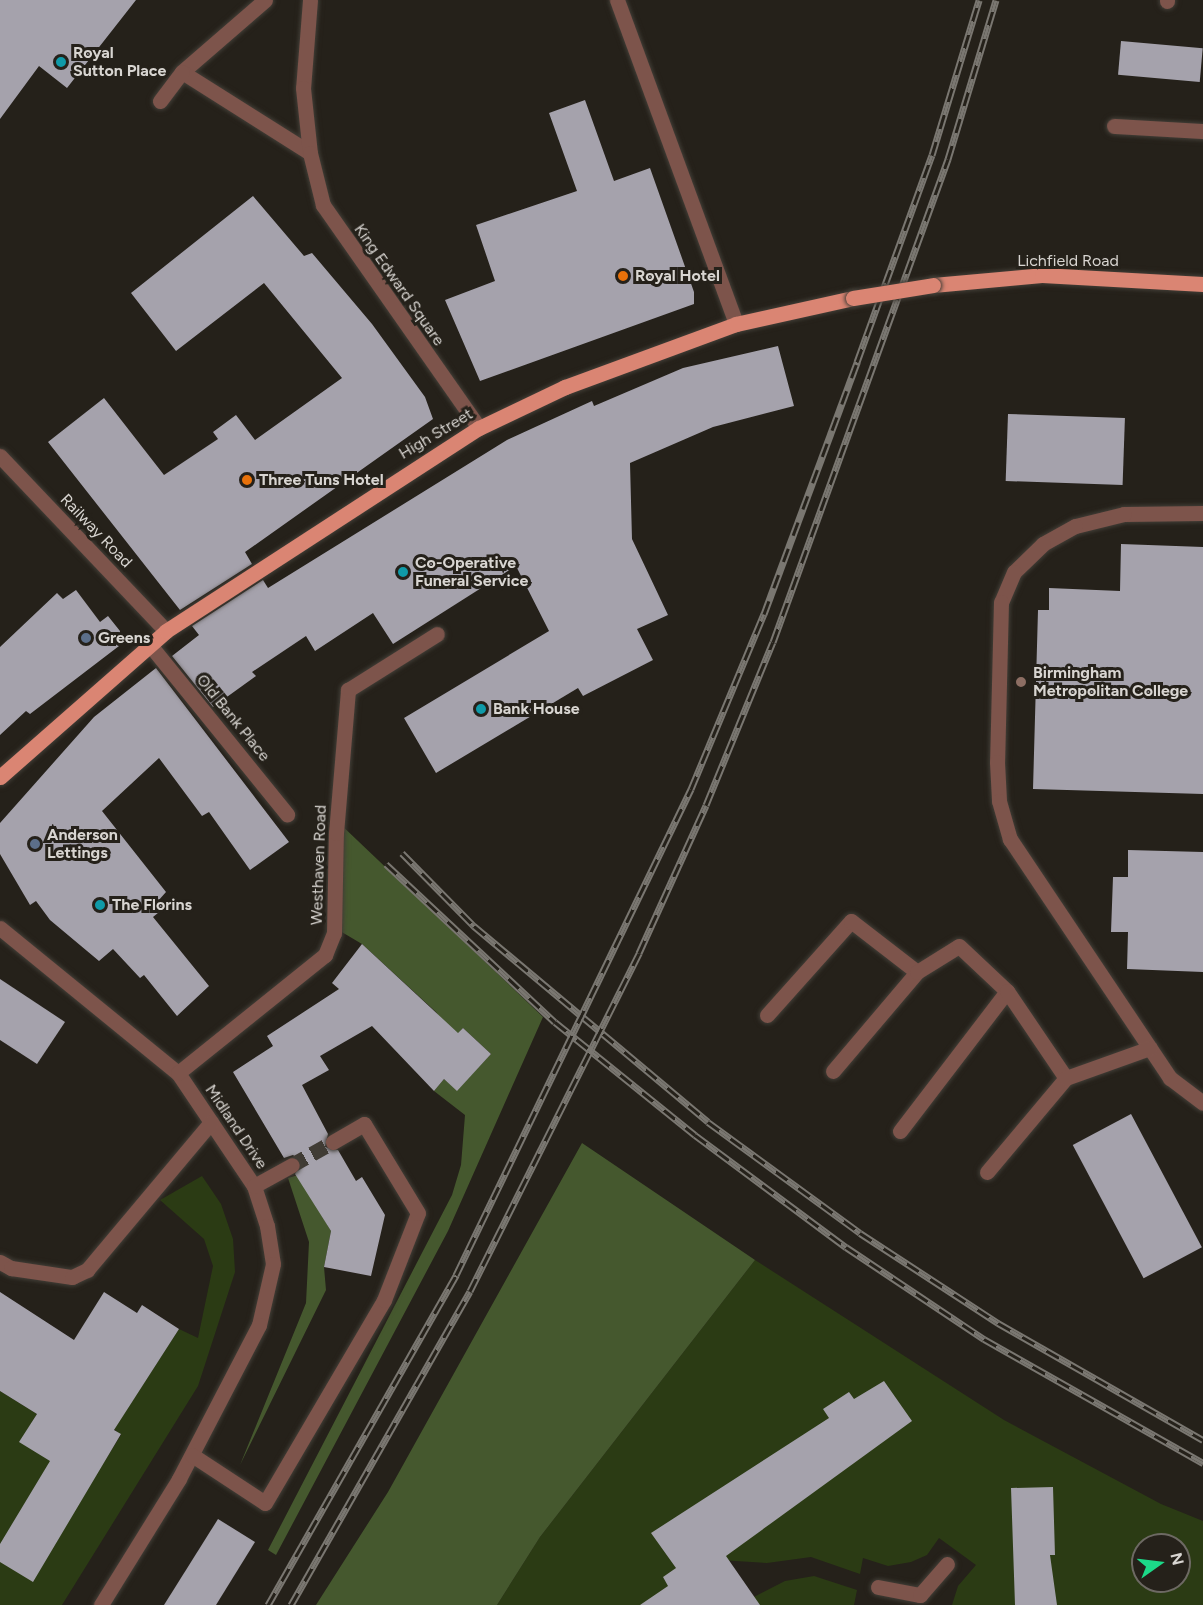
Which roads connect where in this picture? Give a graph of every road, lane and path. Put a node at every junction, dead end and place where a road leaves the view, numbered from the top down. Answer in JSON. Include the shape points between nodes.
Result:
{"nodes":[{"id":1,"x":266,"y":0,"type":"edge"},
{"id":2,"x":310,"y":0,"type":"edge"},
{"id":3,"x":617,"y":0,"type":"edge"},
{"id":4,"x":182,"y":72,"type":"junction"},
{"id":5,"x":160,"y":101,"type":"dead end"},
{"id":6,"x":1114,"y":126,"type":"dead end"},
{"id":7,"x":1203,"y":132,"type":"edge"},
{"id":8,"x":310,"y":153,"type":"junction"},
{"id":9,"x":1203,"y":284,"type":"edge"},
{"id":10,"x":933,"y":285,"type":"joint"},
{"id":11,"x":736,"y":324,"type":"junction"},
{"id":12,"x":479,"y":428,"type":"junction"},
{"id":13,"x":0,"y":456,"type":"edge"},
{"id":14,"x":1203,"y":513,"type":"edge"},
{"id":15,"x":166,"y":631,"type":"junction"},
{"id":16,"x":437,"y":634,"type":"dead end"},
{"id":17,"x":150,"y":645,"type":"junction"},
{"id":18,"x":0,"y":777,"type":"edge"},
{"id":19,"x":288,"y":814,"type":"dead end"},
{"id":20,"x":0,"y":928,"type":"edge"},
{"id":21,"x":917,"y":972,"type":"junction"},
{"id":22,"x":1007,"y":991,"type":"junction"},
{"id":23,"x":767,"y":1015,"type":"dead end"},
{"id":24,"x":1150,"y":1048,"type":"junction"},
{"id":25,"x":833,"y":1071,"type":"dead end"},
{"id":26,"x":178,"y":1073,"type":"junction"},
{"id":27,"x":1066,"y":1078,"type":"junction"},
{"id":28,"x":1203,"y":1103,"type":"edge"},
{"id":29,"x":211,"y":1122,"type":"junction"},
{"id":30,"x":900,"y":1131,"type":"dead end"},
{"id":31,"x":333,"y":1142,"type":"tunnel mouth"},
{"id":32,"x":292,"y":1165,"type":"tunnel mouth"},
{"id":33,"x":987,"y":1172,"type":"dead end"},
{"id":34,"x":254,"y":1186,"type":"junction"},
{"id":35,"x":0,"y":1262,"type":"edge"},
{"id":36,"x":192,"y":1455,"type":"junction"},
{"id":37,"x":947,"y":1564,"type":"dead end"},
{"id":38,"x":878,"y":1587,"type":"dead end"},
{"id":39,"x":922,"y":1600,"type":"edge"},
{"id":40,"x":101,"y":1605,"type":"edge"}],
"edges":[{"from":1,"to":4,"type":"street"},
{"from":2,"to":8,"type":"street","name":"King Edward Square","via":[[303,88]]},
{"from":3,"to":11,"type":"street"},
{"from":4,"to":5,"type":"street"},
{"from":4,"to":8,"type":"street"},
{"from":6,"to":7,"type":"street"},
{"from":8,"to":12,"type":"street","name":"King Edward Square","via":[[323,205]]},
{"from":9,"to":10,"type":"main road","name":"Lichfield Road","via":[[1042,275]]},
{"from":10,"to":11,"type":"main road","name":"High Street","bridge":true},
{"from":11,"to":12,"type":"main road","name":"High Street","via":[[565,387]]},
{"from":12,"to":15,"type":"main road","name":"High Street"},
{"from":13,"to":15,"type":"street","name":"Railway Road"},
{"from":14,"to":24,"type":"street","via":[[1124,514],[1075,526],[1043,544],[1014,572],[1001,602],[997,762],[999,801],[1010,839]]},
{"from":15,"to":17,"type":"main road","name":"High Street"},
{"from":16,"to":26,"type":"street","name":"Westhaven Road","via":[[348,690],[336,833],[334,933],[325,955]]},
{"from":17,"to":18,"type":"main road","name":"High Street"},
{"from":17,"to":19,"type":"street","name":"Old Bank Place"},
{"from":20,"to":26,"type":"street","name":"Midland Drive"},
{"from":21,"to":22,"type":"street","via":[[959,946]]},
{"from":21,"to":23,"type":"street","via":[[851,921]]},
{"from":21,"to":25,"type":"street"},
{"from":22,"to":27,"type":"street"},
{"from":22,"to":30,"type":"street"},
{"from":24,"to":27,"type":"street"},
{"from":24,"to":28,"type":"street","via":[[1170,1078]]},
{"from":26,"to":29,"type":"street","name":"Midland Drive"},
{"from":27,"to":33,"type":"street"},
{"from":29,"to":34,"type":"street","name":"Midland Drive"},
{"from":29,"to":35,"type":"street","via":[[87,1270],[72,1277],[11,1268]]},
{"from":31,"to":36,"type":"street","via":[[364,1124],[418,1213],[384,1300],[265,1503]]},
{"from":32,"to":34,"type":"street"},
{"from":34,"to":36,"type":"street","name":"Midland Drive","via":[[273,1264],[259,1325]]},
{"from":36,"to":40,"type":"street","name":"Midland Drive"},
{"from":37,"to":39,"type":"street"},
{"from":38,"to":39,"type":"street"}]}
